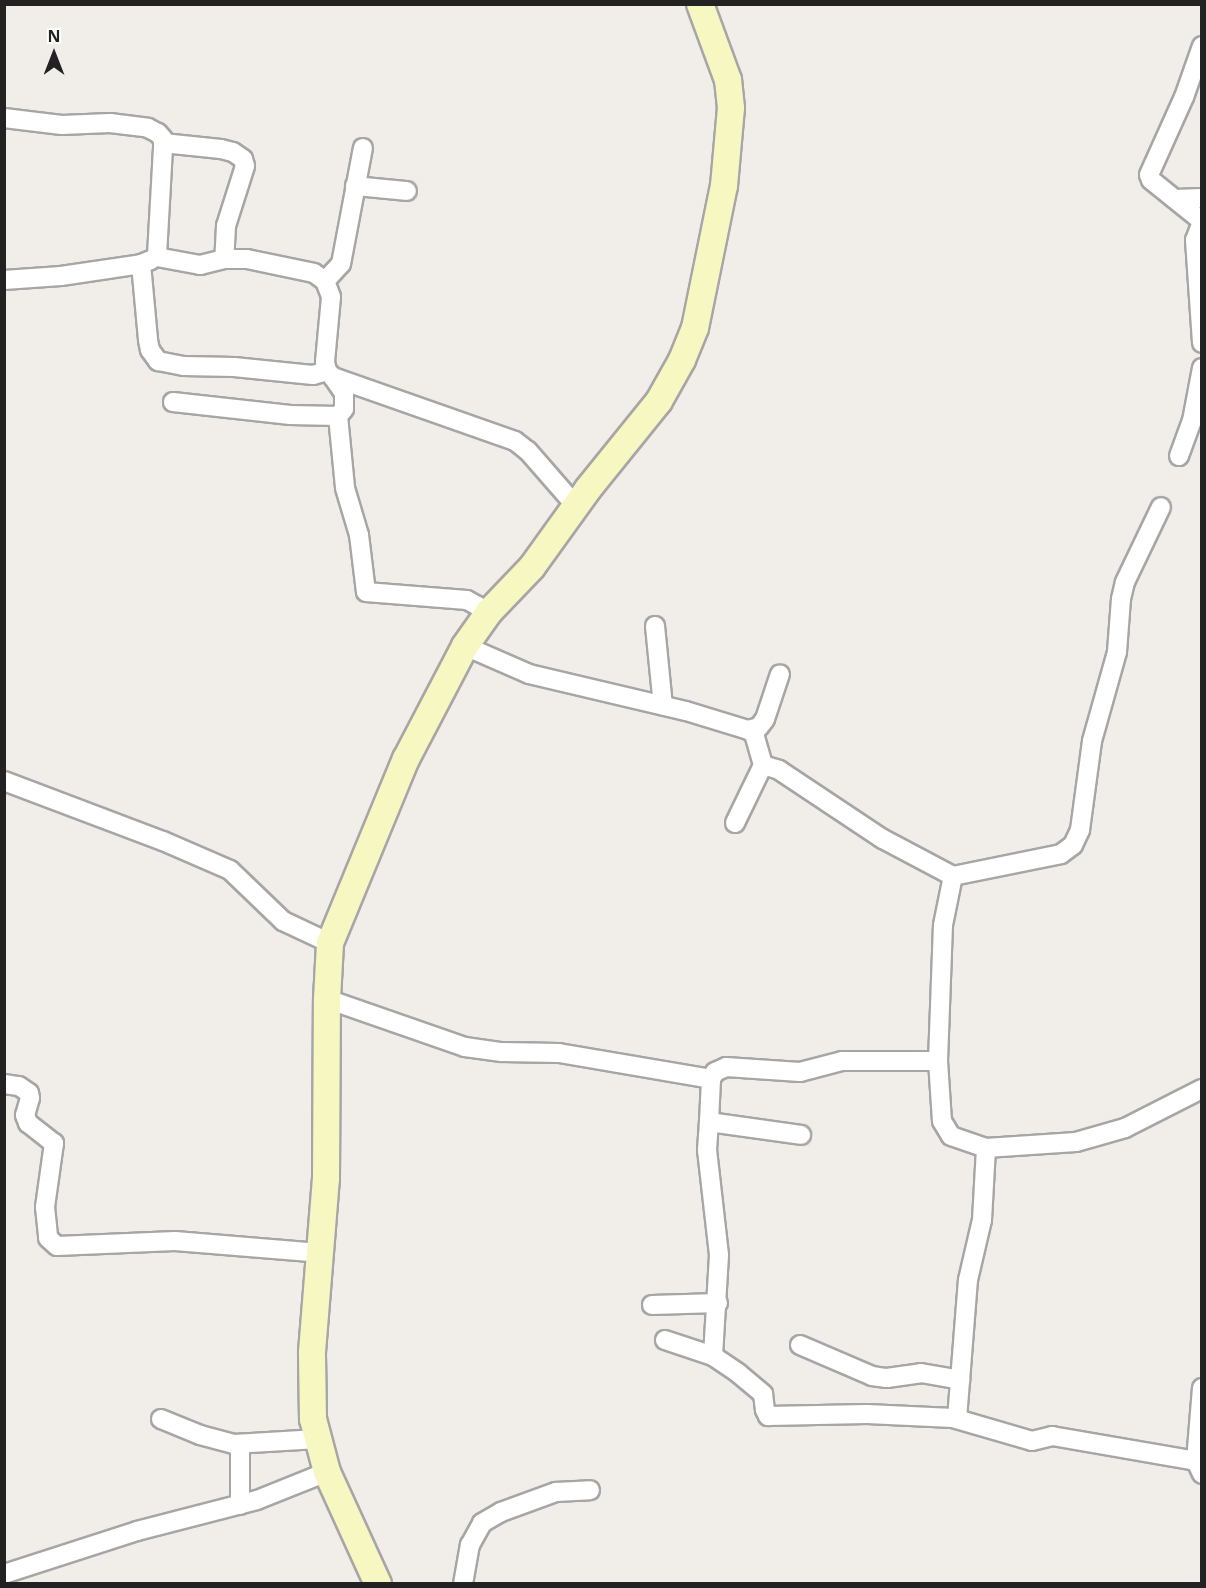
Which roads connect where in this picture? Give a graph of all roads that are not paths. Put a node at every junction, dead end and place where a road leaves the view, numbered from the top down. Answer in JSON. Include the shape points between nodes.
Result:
{"nodes":[{"id":1,"x":700,"y":4,"type":"edge"},
{"id":2,"x":1202,"y":46,"type":"edge"},
{"id":3,"x":4,"y":118,"type":"edge"},
{"id":4,"x":163,"y":143,"type":"junction"},
{"id":5,"x":363,"y":148,"type":"dead end"},
{"id":6,"x":355,"y":186,"type":"junction"},
{"id":7,"x":407,"y":191,"type":"dead end"},
{"id":8,"x":1202,"y":198,"type":"edge"},
{"id":9,"x":1175,"y":199,"type":"junction"},
{"id":10,"x":1202,"y":221,"type":"edge"},
{"id":11,"x":224,"y":260,"type":"junction"},
{"id":12,"x":149,"y":261,"type":"junction"},
{"id":13,"x":4,"y":280,"type":"edge"},
{"id":14,"x":325,"y":281,"type":"junction"},
{"id":15,"x":1202,"y":343,"type":"edge"},
{"id":16,"x":1202,"y":368,"type":"edge"},
{"id":17,"x":330,"y":374,"type":"junction"},
{"id":18,"x":173,"y":402,"type":"dead end"},
{"id":19,"x":338,"y":417,"type":"junction"},
{"id":20,"x":1179,"y":456,"type":"dead end"},
{"id":21,"x":582,"y":498,"type":"junction"},
{"id":22,"x":1161,"y":507,"type":"dead end"},
{"id":23,"x":489,"y":612,"type":"junction"},
{"id":24,"x":655,"y":626,"type":"dead end"},
{"id":25,"x":465,"y":646,"type":"junction"},
{"id":26,"x":780,"y":674,"type":"dead end"},
{"id":27,"x":663,"y":706,"type":"junction"},
{"id":28,"x":753,"y":730,"type":"junction"},
{"id":29,"x":763,"y":765,"type":"junction"},
{"id":30,"x":4,"y":781,"type":"edge"},
{"id":31,"x":735,"y":823,"type":"dead end"},
{"id":32,"x":953,"y":876,"type":"junction"},
{"id":33,"x":330,"y":943,"type":"junction"},
{"id":34,"x":327,"y":999,"type":"junction"},
{"id":35,"x":938,"y":1061,"type":"junction"},
{"id":36,"x":711,"y":1079,"type":"junction"},
{"id":37,"x":4,"y":1084,"type":"edge"},
{"id":38,"x":1202,"y":1089,"type":"edge"},
{"id":39,"x":709,"y":1122,"type":"junction"},
{"id":40,"x":801,"y":1135,"type":"dead end"},
{"id":41,"x":986,"y":1148,"type":"junction"},
{"id":42,"x":320,"y":1253,"type":"junction"},
{"id":43,"x":718,"y":1303,"type":"junction"},
{"id":44,"x":652,"y":1305,"type":"dead end"},
{"id":45,"x":665,"y":1340,"type":"dead end"},
{"id":46,"x":800,"y":1345,"type":"dead end"},
{"id":47,"x":714,"y":1356,"type":"junction"},
{"id":48,"x":960,"y":1380,"type":"junction"},
{"id":49,"x":1202,"y":1388,"type":"edge"},
{"id":50,"x":161,"y":1419,"type":"dead end"},
{"id":51,"x":957,"y":1419,"type":"junction"},
{"id":52,"x":318,"y":1439,"type":"junction"},
{"id":53,"x":240,"y":1444,"type":"junction"},
{"id":54,"x":1199,"y":1468,"type":"edge"},
{"id":55,"x":327,"y":1472,"type":"junction"},
{"id":56,"x":590,"y":1490,"type":"dead end"},
{"id":57,"x":240,"y":1505,"type":"junction"},
{"id":58,"x":4,"y":1574,"type":"edge"},
{"id":59,"x":378,"y":1584,"type":"edge"},
{"id":60,"x":463,"y":1584,"type":"edge"}],
"edges":[{"from":1,"to":21,"type":"street","via":[[728,80],[731,108],[724,186],[695,328],[659,401]]},
{"from":2,"to":9,"type":"street","via":[[1149,175]]},
{"from":3,"to":4,"type":"street","via":[[148,128],[159,134]]},
{"from":4,"to":11,"type":"street","via":[[220,149],[243,159],[245,166],[226,226]]},
{"from":4,"to":12,"type":"street"},
{"from":5,"to":6,"type":"street"},
{"from":6,"to":7,"type":"street"},
{"from":6,"to":14,"type":"street","via":[[341,264]]},
{"from":8,"to":9,"type":"street"},
{"from":9,"to":10,"type":"street"},
{"from":10,"to":15,"type":"street","via":[[1195,240]]},
{"from":11,"to":12,"type":"street","via":[[200,265]]},
{"from":11,"to":14,"type":"street","via":[[304,269]]},
{"from":12,"to":13,"type":"street","via":[[30,280]]},
{"from":12,"to":17,"type":"street","via":[[148,340],[158,361]]},
{"from":14,"to":17,"type":"street","via":[[331,297],[326,338]]},
{"from":16,"to":20,"type":"street","via":[[1192,421]]},
{"from":17,"to":19,"type":"street","via":[[344,393],[344,409]]},
{"from":17,"to":21,"type":"street","via":[[515,441]]},
{"from":18,"to":19,"type":"street"},
{"from":19,"to":23,"type":"street","via":[[345,488],[359,535],[366,592],[467,600]]},
{"from":21,"to":23,"type":"street","via":[[532,567]]},
{"from":22,"to":32,"type":"street","via":[[1125,582],[1117,652],[1092,741],[1080,830],[1073,845],[1061,854]]},
{"from":23,"to":25,"type":"street"},
{"from":24,"to":27,"type":"street"},
{"from":25,"to":27,"type":"street","via":[[529,674]]},
{"from":25,"to":33,"type":"street","via":[[406,759]]},
{"from":26,"to":28,"type":"street","via":[[765,719]]},
{"from":27,"to":28,"type":"street"},
{"from":28,"to":29,"type":"street"},
{"from":29,"to":31,"type":"street"},
{"from":29,"to":32,"type":"street","via":[[779,771],[883,839]]},
{"from":30,"to":33,"type":"street","via":[[230,870],[283,921]]},
{"from":32,"to":35,"type":"street","via":[[944,925]]},
{"from":33,"to":34,"type":"street"},
{"from":34,"to":36,"type":"street","via":[[465,1047],[559,1053]]},
{"from":34,"to":42,"type":"street","via":[[326,1179]]},
{"from":35,"to":36,"type":"street","via":[[842,1061],[800,1072],[726,1067]]},
{"from":35,"to":41,"type":"street","via":[[942,1121],[951,1136]]},
{"from":36,"to":39,"type":"street"},
{"from":37,"to":42,"type":"street","via":[[19,1086],[29,1093],[28,1123],[54,1143],[45,1207],[48,1238],[57,1246],[175,1241]]},
{"from":38,"to":41,"type":"street","via":[[1125,1128],[1076,1142]]},
{"from":39,"to":40,"type":"street"},
{"from":39,"to":43,"type":"street","via":[[707,1150],[719,1255]]},
{"from":41,"to":48,"type":"street","via":[[984,1203],[968,1280]]},
{"from":42,"to":52,"type":"street","via":[[310,1382]]},
{"from":43,"to":44,"type":"street"},
{"from":43,"to":47,"type":"street"},
{"from":45,"to":47,"type":"street"},
{"from":46,"to":48,"type":"street","via":[[872,1376],[921,1373]]},
{"from":47,"to":51,"type":"street","via":[[763,1394],[768,1416],[867,1414]]},
{"from":48,"to":51,"type":"street"},
{"from":49,"to":54,"type":"street"},
{"from":50,"to":53,"type":"street","via":[[200,1435]]},
{"from":51,"to":54,"type":"street","via":[[1032,1441],[1052,1436]]},
{"from":52,"to":53,"type":"street"},
{"from":52,"to":55,"type":"street"},
{"from":53,"to":57,"type":"street"},
{"from":55,"to":57,"type":"street"},
{"from":55,"to":59,"type":"street"},
{"from":56,"to":60,"type":"street","via":[[556,1492],[482,1523],[470,1545]]},
{"from":57,"to":58,"type":"street","via":[[137,1531]]}]}
